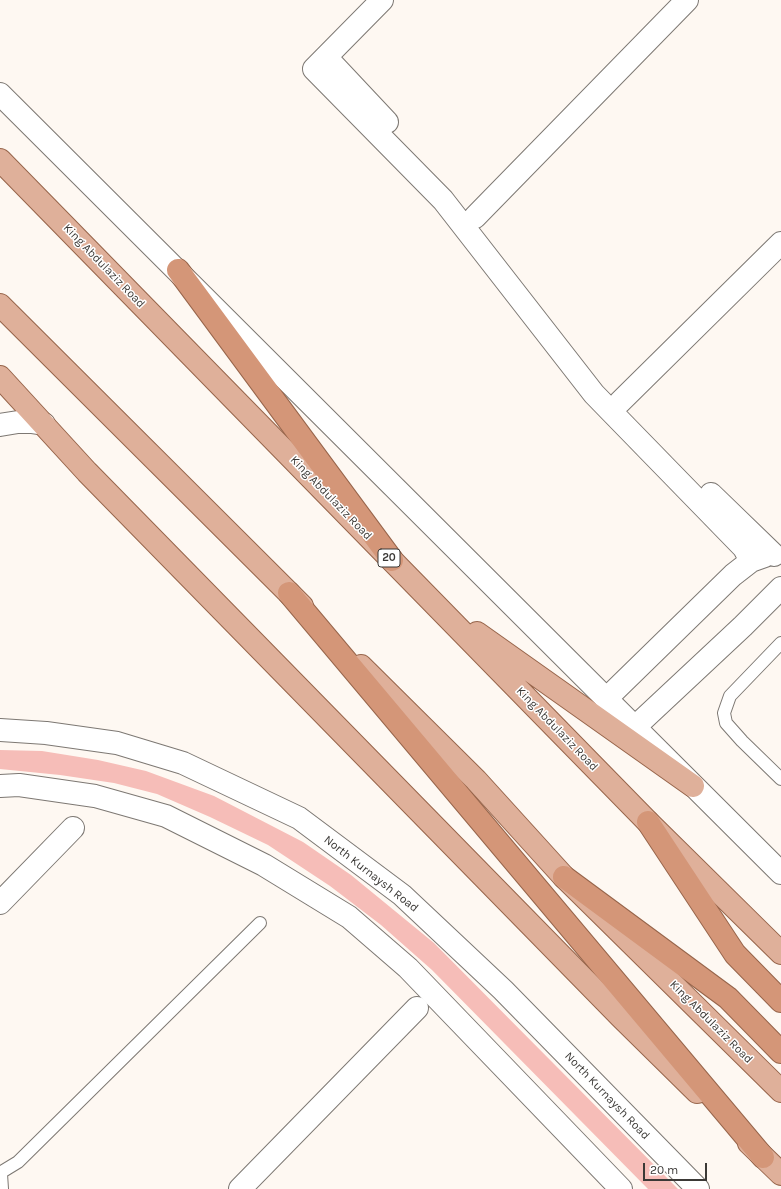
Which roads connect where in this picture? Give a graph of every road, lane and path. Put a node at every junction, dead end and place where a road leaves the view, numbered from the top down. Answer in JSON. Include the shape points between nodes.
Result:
{"nodes":[{"id":1,"x":382,"y":0,"type":"edge"},
{"id":2,"x":687,"y":0,"type":"edge"},
{"id":3,"x":326,"y":57,"type":"junction"},
{"id":4,"x":0,"y":94,"type":"edge"},
{"id":5,"x":0,"y":160,"type":"edge"},
{"id":6,"x":475,"y":217,"type":"junction"},
{"id":7,"x":781,"y":242,"type":"edge"},
{"id":8,"x":178,"y":270,"type":"junction"},
{"id":9,"x":0,"y":304,"type":"edge"},
{"id":10,"x":0,"y":377,"type":"edge"},
{"id":11,"x":620,"y":402,"type":"junction"},
{"id":12,"x":44,"y":424,"type":"junction"},
{"id":13,"x":0,"y":426,"type":"edge"},
{"id":14,"x":777,"y":554,"type":"edge"},
{"id":15,"x":392,"y":560,"type":"junction"},
{"id":16,"x":751,"y":562,"type":"junction"},
{"id":17,"x":781,"y":588,"type":"edge"},
{"id":18,"x":289,"y":593,"type":"junction"},
{"id":19,"x":432,"y":602,"type":"junction"},
{"id":20,"x":781,"y":643,"type":"edge"},
{"id":21,"x":606,"y":699,"type":"junction"},
{"id":22,"x":634,"y":727,"type":"junction"},
{"id":23,"x":0,"y":730,"type":"edge"},
{"id":24,"x":781,"y":779,"type":"edge"},
{"id":25,"x":0,"y":786,"type":"edge"},
{"id":26,"x":693,"y":786,"type":"junction"},
{"id":27,"x":648,"y":822,"type":"junction"},
{"id":28,"x":73,"y":828,"type":"dead end"},
{"id":29,"x":781,"y":873,"type":"edge"},
{"id":30,"x":564,"y":876,"type":"junction"},
{"id":31,"x":0,"y":903,"type":"edge"},
{"id":32,"x":260,"y":923,"type":"dead end"},
{"id":33,"x":781,"y":953,"type":"edge"},
{"id":34,"x":781,"y":1001,"type":"edge"},
{"id":35,"x":417,"y":1008,"type":"dead end"},
{"id":36,"x":781,"y":1052,"type":"edge"},
{"id":37,"x":781,"y":1091,"type":"edge"},
{"id":38,"x":763,"y":1157,"type":"junction"},
{"id":39,"x":0,"y":1173,"type":"edge"},
{"id":40,"x":781,"y":1174,"type":"edge"},
{"id":41,"x":2,"y":1189,"type":"edge"},
{"id":42,"x":240,"y":1189,"type":"edge"},
{"id":43,"x":621,"y":1189,"type":"edge"},
{"id":44,"x":698,"y":1189,"type":"edge"}],
"edges":[{"from":1,"to":3,"type":"street"},
{"from":2,"to":6,"type":"street"},
{"from":3,"to":6,"type":"street"},
{"from":3,"to":16,"type":"street","via":[[314,69],[443,200],[594,394],[744,548]]},
{"from":4,"to":8,"type":"street"},
{"from":5,"to":15,"type":"main road","name":"King Abdulaziz Road","number":"20"},
{"from":6,"to":11,"type":"street","via":[[600,380]]},
{"from":7,"to":11,"type":"street"},
{"from":8,"to":15,"type":"highway"},
{"from":8,"to":21,"type":"street"},
{"from":9,"to":18,"type":"main road","name":"King Abdulaziz Road"},
{"from":10,"to":12,"type":"main road"},
{"from":11,"to":14,"type":"street","via":[[648,432]]},
{"from":12,"to":13,"type":"street","via":[[18,422]]},
{"from":12,"to":38,"type":"main road","via":[[594,988]]},
{"from":14,"to":16,"type":"street"},
{"from":15,"to":19,"type":"main road","name":"King Abdulaziz Road","number":"20"},
{"from":16,"to":21,"type":"street","via":[[733,575]]},
{"from":17,"to":22,"type":"street"},
{"from":18,"to":30,"type":"main road","name":"King Abdulaziz Road","via":[[476,780]]},
{"from":18,"to":38,"type":"highway"},
{"from":19,"to":26,"type":"main road"},
{"from":19,"to":27,"type":"main road","name":"King Abdulaziz Road","number":"20"},
{"from":20,"to":24,"type":"lane","via":[[730,696],[724,713],[726,723]]},
{"from":21,"to":22,"type":"street"},
{"from":22,"to":26,"type":"street"},
{"from":23,"to":44,"type":"street","name":"North Kurnaysh Road","via":[[46,733],[117,743],[183,763],[299,818],[402,895],[503,990]]},
{"from":25,"to":43,"type":"street","via":[[95,796],[166,816],[264,865],[349,917],[408,968]]},
{"from":26,"to":29,"type":"street"},
{"from":27,"to":33,"type":"main road","name":"King Abdulaziz Road","number":"20"},
{"from":27,"to":34,"type":"highway","via":[[735,954]]},
{"from":28,"to":31,"type":"street"},
{"from":30,"to":36,"type":"highway","via":[[728,998]]},
{"from":30,"to":37,"type":"main road","name":"King Abdulaziz Road"},
{"from":32,"to":39,"type":"lane","via":[[18,1162]]},
{"from":35,"to":42,"type":"street"},
{"from":38,"to":40,"type":"main road"},
{"from":39,"to":41,"type":"lane"}]}
